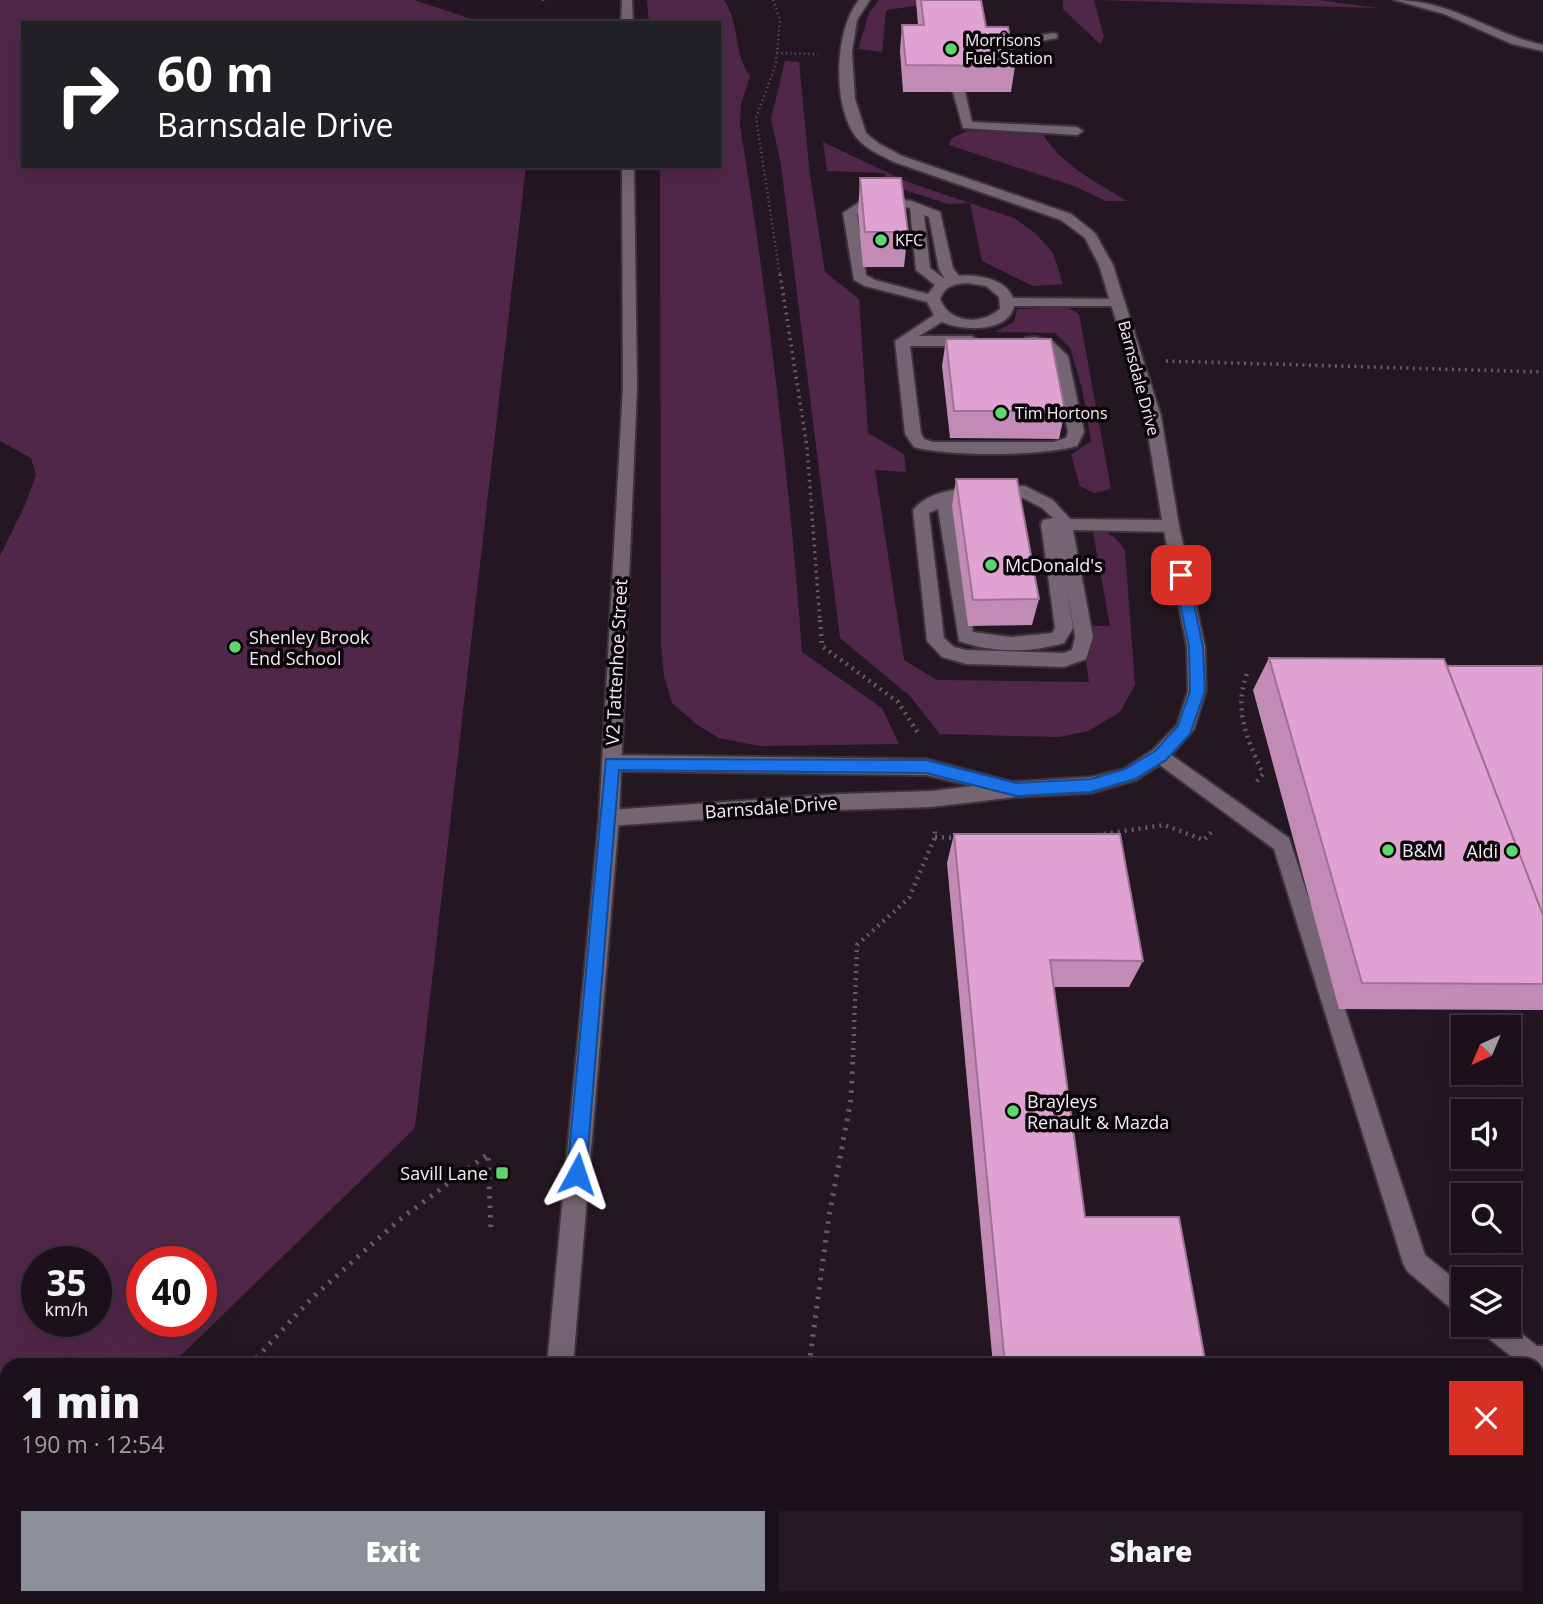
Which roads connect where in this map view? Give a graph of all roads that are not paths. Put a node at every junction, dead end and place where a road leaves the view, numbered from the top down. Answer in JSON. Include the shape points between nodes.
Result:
{"nodes":[{"id":1,"x":627,"y":0,"type":"edge"},
{"id":2,"x":865,"y":0,"type":"edge"},
{"id":3,"x":1399,"y":0,"type":"edge"},
{"id":4,"x":627,"y":21,"type":"edge"},
{"id":5,"x":1053,"y":36,"type":"dead end"},
{"id":6,"x":981,"y":48,"type":"edge"},
{"id":7,"x":1543,"y":48,"type":"edge"},
{"id":8,"x":959,"y":92,"type":"edge"},
{"id":9,"x":1077,"y":131,"type":"dead end"},
{"id":10,"x":628,"y":168,"type":"edge"},
{"id":11,"x":916,"y":206,"type":"junction"},
{"id":12,"x":949,"y":282,"type":"junction"},
{"id":13,"x":933,"y":299,"type":"junction"},
{"id":14,"x":1009,"y":302,"type":"junction"},
{"id":15,"x":1118,"y":302,"type":"junction"},
{"id":16,"x":943,"y":316,"type":"junction"},
{"id":17,"x":902,"y":341,"type":"junction"},
{"id":18,"x":986,"y":341,"type":"edge"},
{"id":19,"x":1014,"y":341,"type":"edge"},
{"id":20,"x":944,"y":498,"type":"junction"},
{"id":21,"x":1064,"y":523,"type":"junction"},
{"id":22,"x":1171,"y":526,"type":"junction"},
{"id":23,"x":1160,"y":755,"type":"junction"},
{"id":24,"x":611,"y":763,"type":"junction"},
{"id":25,"x":1016,"y":789,"type":"junction"},
{"id":26,"x":609,"y":818,"type":"junction"},
{"id":27,"x":1451,"y":1292,"type":"edge"},
{"id":28,"x":1507,"y":1337,"type":"edge"},
{"id":29,"x":561,"y":1358,"type":"edge"},
{"id":30,"x":1543,"y":1358,"type":"edge"}],
"edges":[{"from":1,"to":4,"type":"street"},
{"from":2,"to":15,"type":"street","name":"Barnsdale Drive","via":[[849,27],[846,55],[851,116],[860,134],[898,159],[1066,216],[1090,236]]},
{"from":3,"to":7,"type":"street","via":[[1448,11],[1516,42]]},
{"from":5,"to":6,"type":"street"},
{"from":8,"to":9,"type":"street","via":[[967,125]]},
{"from":10,"to":24,"type":"street","name":"V2 Tattenhoe Street","via":[[630,387]]},
{"from":11,"to":12,"type":"street","via":[[936,215]]},
{"from":11,"to":12,"type":"street","via":[[923,270]]},
{"from":11,"to":13,"type":"street","via":[[874,200],[850,213],[855,264],[859,277],[870,283]]},
{"from":12,"to":13,"type":"street"},
{"from":12,"to":14,"type":"street","via":[[990,283]]},
{"from":13,"to":16,"type":"street"},
{"from":14,"to":15,"type":"street"},
{"from":14,"to":16,"type":"street","via":[[1001,317],[979,324]]},
{"from":15,"to":22,"type":"street","name":"Barnsdale Drive","via":[[1153,416]]},
{"from":16,"to":17,"type":"street"},
{"from":17,"to":18,"type":"street"},
{"from":17,"to":19,"type":"street","via":[[913,434],[919,443],[933,447],[1053,447],[1072,442],[1076,432],[1061,356],[1042,341]]},
{"from":20,"to":21,"type":"street","via":[[1025,492],[1058,511]]},
{"from":20,"to":21,"type":"street","via":[[965,636],[977,642],[1058,638],[1064,628],[1049,524]]},
{"from":20,"to":21,"type":"street","via":[[921,510],[936,641],[948,653],[966,657],[1064,660],[1080,654],[1084,638]]},
{"from":21,"to":22,"type":"street"},
{"from":22,"to":23,"type":"street","name":"Barnsdale Drive","via":[[1196,647],[1198,691],[1185,729]]},
{"from":23,"to":25,"type":"street","name":"Barnsdale Drive","via":[[1129,775],[1091,785]]},
{"from":23,"to":27,"type":"street","via":[[1282,844],[1415,1263]]},
{"from":24,"to":25,"type":"street","name":"Barnsdale Drive","via":[[926,767]]},
{"from":24,"to":26,"type":"street","name":"V2 Tattenhoe Street"},
{"from":25,"to":26,"type":"street","name":"Barnsdale Drive","via":[[931,799]]},
{"from":26,"to":29,"type":"street","name":"V2 Tattenhoe Street"},
{"from":28,"to":30,"type":"street","via":[[1533,1358]]}]}
